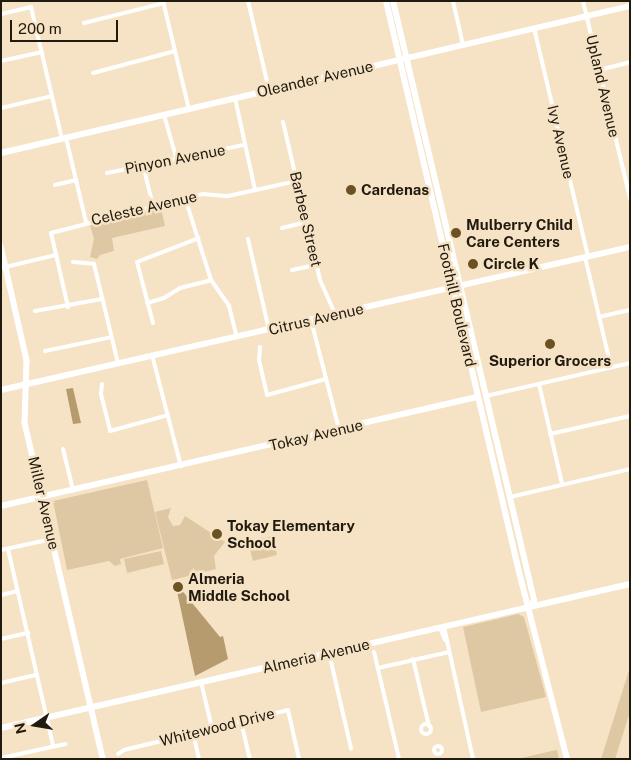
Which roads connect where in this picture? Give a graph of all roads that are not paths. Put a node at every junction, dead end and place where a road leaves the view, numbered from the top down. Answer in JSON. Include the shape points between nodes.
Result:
{"nodes":[{"id":1,"x":248,"y":1,"type":"edge"},
{"id":2,"x":386,"y":1,"type":"edge"},
{"id":3,"x":393,"y":1,"type":"edge"},
{"id":4,"x":453,"y":1,"type":"edge"},
{"id":5,"x":583,"y":1,"type":"edge"},
{"id":6,"x":163,"y":2,"type":"edge"},
{"id":7,"x":630,"y":6,"type":"edge"},
{"id":8,"x":1,"y":14,"type":"edge"},
{"id":9,"x":587,"y":16,"type":"junction"},
{"id":10,"x":84,"y":23,"type":"dead end"},
{"id":11,"x":534,"y":28,"type":"junction"},
{"id":12,"x":463,"y":45,"type":"junction"},
{"id":13,"x":175,"y":51,"type":"junction"},
{"id":14,"x":42,"y":52,"type":"junction"},
{"id":15,"x":403,"y":59,"type":"junction"},
{"id":16,"x":1,"y":61,"type":"edge"},
{"id":17,"x":630,"y":62,"type":"edge"},
{"id":18,"x":599,"y":70,"type":"junction"},
{"id":19,"x":93,"y":74,"type":"dead end"},
{"id":20,"x":269,"y":90,"type":"junction"},
{"id":21,"x":52,"y":96,"type":"junction"},
{"id":22,"x":236,"y":98,"type":"junction"},
{"id":23,"x":1,"y":108,"type":"edge"},
{"id":24,"x":188,"y":110,"type":"junction"},
{"id":25,"x":164,"y":115,"type":"junction"},
{"id":26,"x":283,"y":122,"type":"dead end"},
{"id":27,"x":64,"y":138,"type":"junction"},
{"id":28,"x":244,"y":145,"type":"junction"},
{"id":29,"x":1,"y":153,"type":"edge"},
{"id":30,"x":176,"y":158,"type":"junction"},
{"id":31,"x":423,"y":163,"type":"junction"},
{"id":32,"x":143,"y":165,"type":"junction"},
{"id":33,"x":107,"y":173,"type":"dead end"},
{"id":34,"x":76,"y":180,"type":"junction"},
{"id":35,"x":297,"y":181,"type":"junction"},
{"id":36,"x":55,"y":185,"type":"dead end"},
{"id":37,"x":255,"y":190,"type":"junction"},
{"id":38,"x":439,"y":196,"type":"junction"},
{"id":39,"x":185,"y":198,"type":"junction"},
{"id":40,"x":630,"y":199,"type":"edge"},
{"id":41,"x":152,"y":206,"type":"junction"},
{"id":42,"x":86,"y":222,"type":"junction"},
{"id":43,"x":306,"y":222,"type":"junction"},
{"id":44,"x":282,"y":228,"type":"dead end"},
{"id":45,"x":199,"y":238,"type":"junction"},
{"id":46,"x":248,"y":239,"type":"dead end"},
{"id":47,"x":1,"y":246,"type":"edge"},
{"id":48,"x":630,"y":247,"type":"edge"},
{"id":49,"x":56,"y":256,"type":"junction"},
{"id":50,"x":586,"y":257,"type":"junction"},
{"id":51,"x":73,"y":262,"type":"dead end"},
{"id":52,"x":316,"y":265,"type":"junction"},
{"id":53,"x":4,"y":268,"type":"edge"},
{"id":54,"x":292,"y":270,"type":"dead end"},
{"id":55,"x":211,"y":280,"type":"junction"},
{"id":56,"x":456,"y":286,"type":"junction"},
{"id":57,"x":102,"y":299,"type":"junction"},
{"id":58,"x":147,"y":303,"type":"junction"},
{"id":59,"x":68,"y":307,"type":"junction"},
{"id":60,"x":630,"y":310,"type":"edge"},
{"id":61,"x":35,"y":311,"type":"dead end"},
{"id":62,"x":335,"y":314,"type":"junction"},
{"id":63,"x":600,"y":317,"type":"junction"},
{"id":64,"x":311,"y":320,"type":"junction"},
{"id":65,"x":153,"y":323,"type":"dead end"},
{"id":66,"x":269,"y":330,"type":"junction"},
{"id":67,"x":237,"y":337,"type":"junction"},
{"id":68,"x":112,"y":338,"type":"junction"},
{"id":69,"x":260,"y":347,"type":"dead end"},
{"id":70,"x":45,"y":351,"type":"dead end"},
{"id":71,"x":152,"y":355,"type":"junction"},
{"id":72,"x":118,"y":363,"type":"junction"},
{"id":73,"x":630,"y":363,"type":"edge"},
{"id":74,"x":611,"y":367,"type":"junction"},
{"id":75,"x":326,"y":379,"type":"junction"},
{"id":76,"x":28,"y":384,"type":"junction"},
{"id":77,"x":102,"y":384,"type":"dead end"},
{"id":78,"x":538,"y":384,"type":"junction"},
{"id":79,"x":1,"y":390,"type":"edge"},
{"id":80,"x":482,"y":396,"type":"junction"},
{"id":81,"x":168,"y":415,"type":"junction"},
{"id":82,"x":630,"y":416,"type":"edge"},
{"id":83,"x":339,"y":429,"type":"junction"},
{"id":84,"x":550,"y":434,"type":"junction"},
{"id":85,"x":64,"y":449,"type":"dead end"},
{"id":86,"x":181,"y":466,"type":"junction"},
{"id":87,"x":630,"y":469,"type":"edge"},
{"id":88,"x":562,"y":484,"type":"junction"},
{"id":89,"x":73,"y":490,"type":"junction"},
{"id":90,"x":43,"y":497,"type":"junction"},
{"id":91,"x":510,"y":497,"type":"junction"},
{"id":92,"x":1,"y":506,"type":"edge"},
{"id":93,"x":52,"y":539,"type":"junction"},
{"id":94,"x":8,"y":549,"type":"junction"},
{"id":95,"x":1,"y":550,"type":"edge"},
{"id":96,"x":630,"y":584,"type":"edge"},
{"id":97,"x":18,"y":591,"type":"junction"},
{"id":98,"x":1,"y":595,"type":"edge"},
{"id":99,"x":531,"y":606,"type":"junction"},
{"id":100,"x":442,"y":627,"type":"junction"},
{"id":101,"x":28,"y":633,"type":"junction"},
{"id":102,"x":1,"y":639,"type":"edge"},
{"id":103,"x":374,"y":652,"type":"dead end"},
{"id":104,"x":449,"y":652,"type":"junction"},
{"id":105,"x":329,"y":653,"type":"junction"},
{"id":106,"x":413,"y":659,"type":"junction"},
{"id":107,"x":378,"y":668,"type":"junction"},
{"id":108,"x":37,"y":675,"type":"junction"},
{"id":109,"x":201,"y":682,"type":"junction"},
{"id":110,"x":1,"y":683,"type":"edge"},
{"id":111,"x":91,"y":708,"type":"junction"},
{"id":112,"x":47,"y":717,"type":"junction"},
{"id":113,"x":241,"y":721,"type":"junction"},
{"id":114,"x":429,"y":726,"type":"dead end"},
{"id":115,"x":1,"y":728,"type":"edge"},
{"id":116,"x":212,"y":728,"type":"junction"},
{"id":117,"x":193,"y":733,"type":"junction"},
{"id":118,"x":66,"y":744,"type":"dead end"},
{"id":119,"x":54,"y":746,"type":"junction"},
{"id":120,"x":351,"y":748,"type":"dead end"},
{"id":121,"x":436,"y":753,"type":"dead end"},
{"id":122,"x":118,"y":754,"type":"dead end"},
{"id":123,"x":22,"y":756,"type":"edge"},
{"id":124,"x":1,"y":758,"type":"edge"},
{"id":125,"x":103,"y":759,"type":"edge"},
{"id":126,"x":199,"y":759,"type":"edge"},
{"id":127,"x":250,"y":759,"type":"edge"},
{"id":128,"x":299,"y":759,"type":"edge"},
{"id":129,"x":399,"y":759,"type":"edge"},
{"id":130,"x":437,"y":759,"type":"edge"},
{"id":131,"x":474,"y":759,"type":"edge"},
{"id":132,"x":567,"y":759,"type":"edge"}],
"edges":[{"from":1,"to":20,"type":"street"},
{"from":2,"to":15,"type":"main road","name":"Foothill Boulevard"},
{"from":3,"to":15,"type":"main road","name":"Foothill Boulevard"},
{"from":4,"to":12,"type":"street"},
{"from":5,"to":9,"type":"street","name":"Upland Avenue"},
{"from":6,"to":10,"type":"street"},
{"from":6,"to":13,"type":"street"},
{"from":7,"to":9,"type":"street","name":"Oleander Avenue"},
{"from":8,"to":14,"type":"street","via":[[31,7]]},
{"from":9,"to":11,"type":"street","name":"Oleander Avenue"},
{"from":9,"to":18,"type":"street","name":"Upland Avenue"},
{"from":11,"to":12,"type":"street","name":"Oleander Avenue"},
{"from":11,"to":50,"type":"street","name":"Ivy Avenue"},
{"from":12,"to":15,"type":"street","name":"Oleander Avenue"},
{"from":13,"to":19,"type":"street"},
{"from":13,"to":24,"type":"street"},
{"from":14,"to":16,"type":"street"},
{"from":14,"to":21,"type":"street"},
{"from":15,"to":20,"type":"street","name":"Oleander Avenue"},
{"from":15,"to":31,"type":"main road","name":"Foothill Boulevard"},
{"from":15,"to":38,"type":"main road","name":"Foothill Boulevard"},
{"from":17,"to":18,"type":"street"},
{"from":18,"to":40,"type":"street","name":"Upland Avenue"},
{"from":20,"to":22,"type":"street","name":"Oleander Avenue"},
{"from":21,"to":23,"type":"street"},
{"from":21,"to":27,"type":"street"},
{"from":22,"to":24,"type":"street","name":"Oleander Avenue"},
{"from":22,"to":28,"type":"street"},
{"from":24,"to":25,"type":"street","name":"Oleander Avenue"},
{"from":25,"to":27,"type":"street","name":"Oleander Avenue"},
{"from":25,"to":30,"type":"street"},
{"from":26,"to":35,"type":"street","name":"Barbee Street"},
{"from":27,"to":29,"type":"street","name":"Oleander Avenue"},
{"from":27,"to":34,"type":"street"},
{"from":28,"to":30,"type":"street","name":"Pinyon Avenue"},
{"from":28,"to":37,"type":"street"},
{"from":30,"to":32,"type":"street","name":"Pinyon Avenue"},
{"from":31,"to":38,"type":"main road","via":[[428,166],[434,192]]},
{"from":31,"to":56,"type":"main road","name":"Foothill Boulevard"},
{"from":32,"to":33,"type":"street","name":"Pinyon Avenue"},
{"from":32,"to":41,"type":"street"},
{"from":34,"to":36,"type":"street"},
{"from":34,"to":42,"type":"street"},
{"from":35,"to":37,"type":"street","name":"Celeste Avenue"},
{"from":35,"to":43,"type":"street","name":"Barbee Street"},
{"from":37,"to":39,"type":"street","name":"Celeste Avenue","via":[[228,196],[203,194]]},
{"from":38,"to":56,"type":"main road","name":"Foothill Boulevard"},
{"from":39,"to":41,"type":"street","name":"Celeste Avenue"},
{"from":39,"to":45,"type":"street","via":[[191,224]]},
{"from":41,"to":42,"type":"street","name":"Celeste Avenue"},
{"from":42,"to":49,"type":"street","name":"Celeste Avenue","via":[[51,233]]},
{"from":43,"to":44,"type":"street"},
{"from":43,"to":52,"type":"street","name":"Barbee Street"},
{"from":45,"to":55,"type":"street"},
{"from":45,"to":58,"type":"street","via":[[136,262]]},
{"from":46,"to":66,"type":"street"},
{"from":47,"to":53,"type":"street","name":"Miller Avenue"},
{"from":48,"to":50,"type":"street","name":"Citrus Avenue"},
{"from":49,"to":53,"type":"street"},
{"from":49,"to":59,"type":"street"},
{"from":50,"to":56,"type":"street","name":"Citrus Avenue"},
{"from":50,"to":63,"type":"street","name":"Ivy Avenue"},
{"from":51,"to":57,"type":"street","via":[[94,264]]},
{"from":52,"to":54,"type":"street"},
{"from":52,"to":62,"type":"street","name":"Barbee Street"},
{"from":53,"to":76,"type":"street","name":"Miller Avenue","via":[[27,360]]},
{"from":55,"to":58,"type":"street","via":[[180,288]]},
{"from":55,"to":67,"type":"street","via":[[229,306]]},
{"from":56,"to":62,"type":"street","name":"Citrus Avenue"},
{"from":56,"to":80,"type":"main road","name":"Foothill Boulevard"},
{"from":57,"to":59,"type":"street"},
{"from":57,"to":68,"type":"street"},
{"from":58,"to":65,"type":"street"},
{"from":59,"to":61,"type":"street"},
{"from":60,"to":63,"type":"street"},
{"from":62,"to":64,"type":"street","name":"Citrus Avenue"},
{"from":63,"to":74,"type":"street","name":"Ivy Avenue"},
{"from":64,"to":66,"type":"street","name":"Citrus Avenue"},
{"from":64,"to":75,"type":"street"},
{"from":66,"to":67,"type":"street","name":"Citrus Avenue"},
{"from":67,"to":71,"type":"street","name":"Citrus Avenue"},
{"from":68,"to":70,"type":"street"},
{"from":68,"to":72,"type":"street"},
{"from":69,"to":75,"type":"street","via":[[259,360],[267,395]]},
{"from":71,"to":72,"type":"street","name":"Citrus Avenue"},
{"from":71,"to":81,"type":"street"},
{"from":72,"to":76,"type":"street","name":"Citrus Avenue"},
{"from":73,"to":74,"type":"street","name":"Tokay Avenue"},
{"from":74,"to":78,"type":"street","name":"Tokay Avenue"},
{"from":75,"to":83,"type":"street"},
{"from":76,"to":79,"type":"street","name":"Citrus Avenue"},
{"from":76,"to":90,"type":"street","name":"Miller Avenue","via":[[26,423]]},
{"from":77,"to":81,"type":"street","via":[[101,394],[110,431]]},
{"from":78,"to":80,"type":"street","name":"Tokay Avenue"},
{"from":78,"to":84,"type":"street"},
{"from":80,"to":83,"type":"street","name":"Tokay Avenue"},
{"from":80,"to":91,"type":"main road","name":"Foothill Boulevard"},
{"from":80,"to":99,"type":"main road","name":"Foothill Boulevard","via":[[526,602]]},
{"from":81,"to":86,"type":"street"},
{"from":82,"to":84,"type":"street"},
{"from":83,"to":86,"type":"street","name":"Tokay Avenue"},
{"from":84,"to":88,"type":"street"},
{"from":85,"to":89,"type":"street"},
{"from":86,"to":89,"type":"street","name":"Tokay Avenue"},
{"from":87,"to":88,"type":"street"},
{"from":88,"to":91,"type":"street"},
{"from":89,"to":90,"type":"street","name":"Tokay Avenue"},
{"from":90,"to":92,"type":"street","name":"Tokay Avenue"},
{"from":90,"to":93,"type":"street","name":"Miller Avenue"},
{"from":91,"to":99,"type":"main road","name":"Foothill Boulevard","via":[[534,600]]},
{"from":93,"to":94,"type":"street"},
{"from":93,"to":111,"type":"street","name":"Miller Avenue"},
{"from":94,"to":95,"type":"street"},
{"from":94,"to":97,"type":"street"},
{"from":96,"to":99,"type":"street","name":"Almeria Avenue"},
{"from":97,"to":98,"type":"street"},
{"from":97,"to":101,"type":"street"},
{"from":99,"to":100,"type":"street","name":"Almeria Avenue"},
{"from":99,"to":132,"type":"main road","name":"Foothill Boulevard"},
{"from":100,"to":104,"type":"street"},
{"from":100,"to":105,"type":"street","name":"Almeria Avenue"},
{"from":101,"to":102,"type":"street"},
{"from":101,"to":108,"type":"street"},
{"from":103,"to":107,"type":"street"},
{"from":104,"to":106,"type":"street"},
{"from":104,"to":131,"type":"street"},
{"from":105,"to":109,"type":"street","name":"Almeria Avenue"},
{"from":105,"to":120,"type":"street"},
{"from":106,"to":107,"type":"street"},
{"from":106,"to":114,"type":"street"},
{"from":107,"to":129,"type":"street"},
{"from":108,"to":110,"type":"street"},
{"from":108,"to":112,"type":"street"},
{"from":109,"to":111,"type":"street","name":"Almeria Avenue"},
{"from":109,"to":116,"type":"street"},
{"from":111,"to":112,"type":"street","name":"Almeria Avenue"},
{"from":111,"to":125,"type":"street","name":"Miller Avenue"},
{"from":112,"to":115,"type":"street","name":"Almeria Avenue"},
{"from":112,"to":119,"type":"street"},
{"from":113,"to":116,"type":"street","name":"Whitewood Drive"},
{"from":113,"to":127,"type":"street"},
{"from":113,"to":128,"type":"street","name":"Whitewood Drive","via":[[288,710]]},
{"from":116,"to":117,"type":"street","name":"Whitewood Drive"},
{"from":117,"to":122,"type":"street","name":"Whitewood Drive"},
{"from":117,"to":126,"type":"street"},
{"from":118,"to":119,"type":"street"},
{"from":119,"to":123,"type":"street"},
{"from":121,"to":130,"type":"street"},
{"from":123,"to":124,"type":"street"}]}
